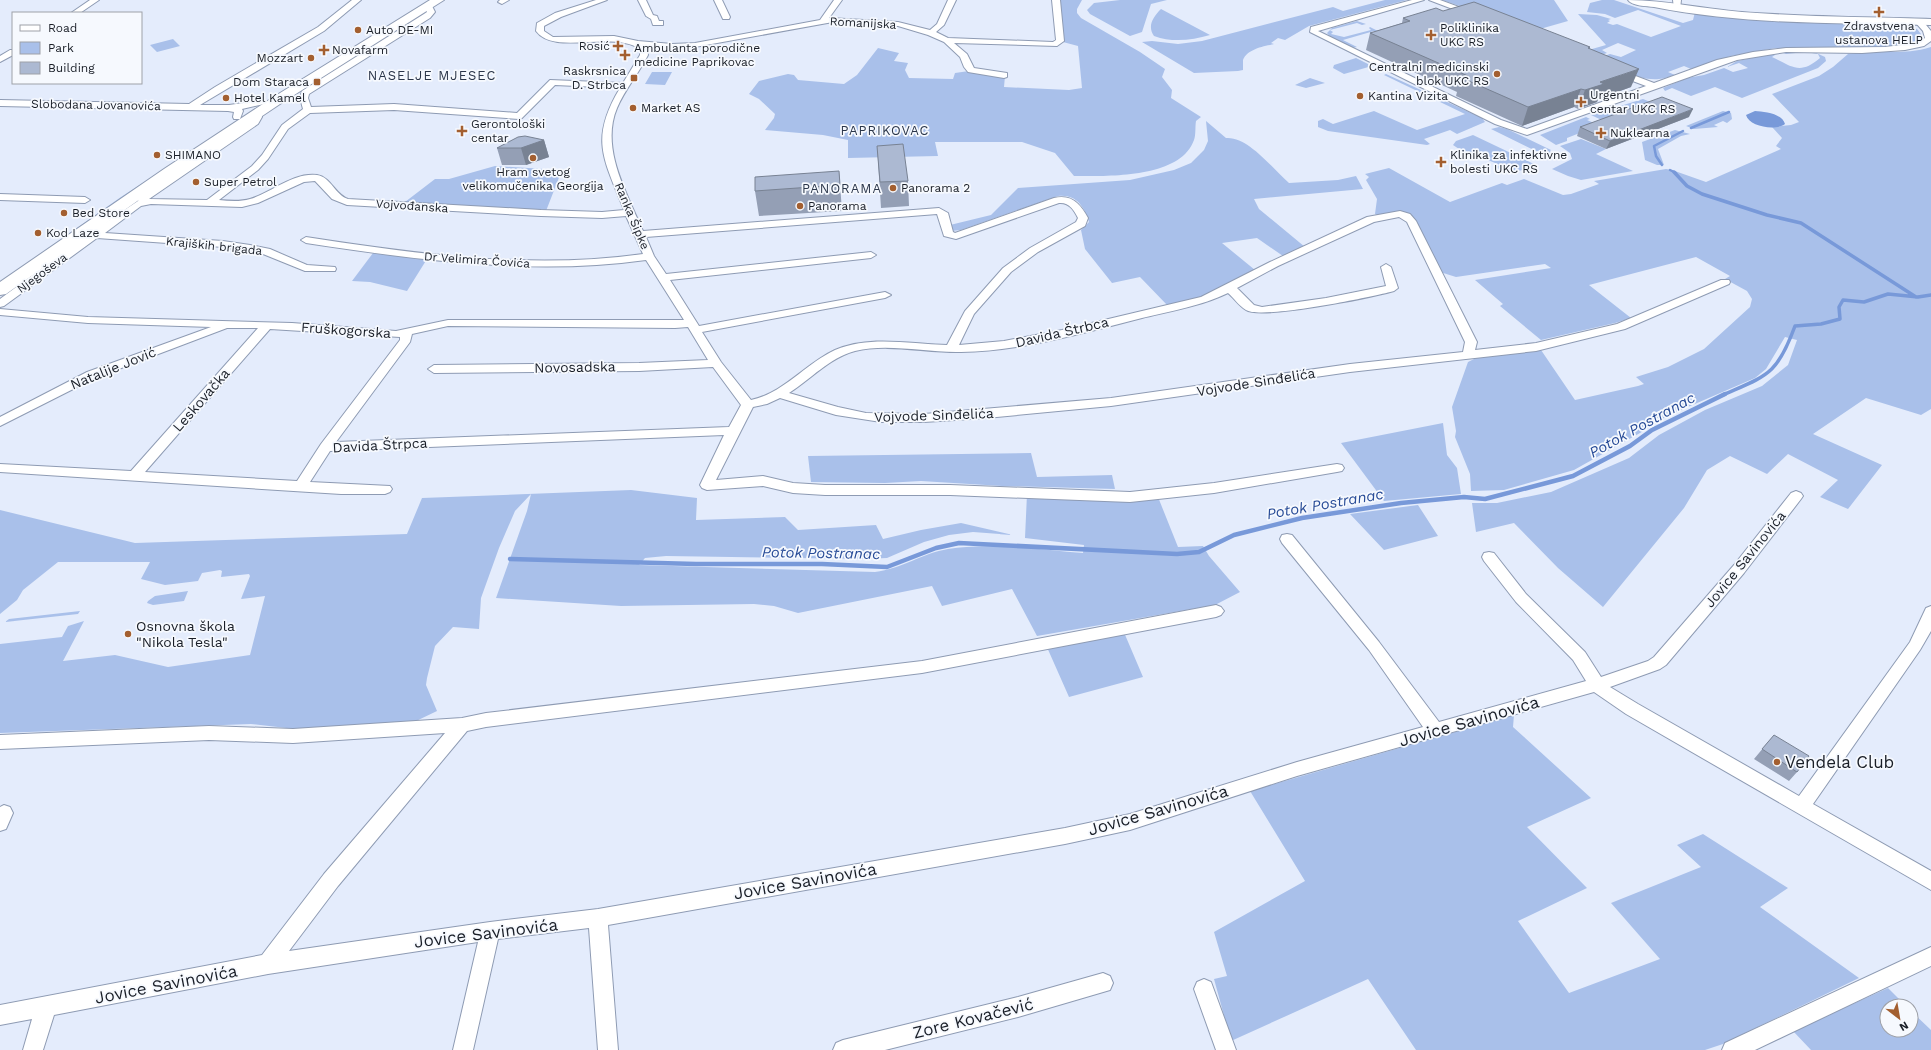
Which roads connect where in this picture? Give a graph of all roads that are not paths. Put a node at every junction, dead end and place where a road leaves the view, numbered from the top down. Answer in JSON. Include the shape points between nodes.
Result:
{"nodes":[{"id":1,"x":95,"y":0,"type":"edge"},
{"id":2,"x":357,"y":0,"type":"edge"},
{"id":3,"x":603,"y":0,"type":"edge"},
{"id":4,"x":642,"y":0,"type":"edge"},
{"id":5,"x":718,"y":0,"type":"edge"},
{"id":6,"x":838,"y":0,"type":"edge"},
{"id":7,"x":952,"y":0,"type":"edge"},
{"id":8,"x":1056,"y":0,"type":"edge"},
{"id":9,"x":1420,"y":0,"type":"edge"},
{"id":10,"x":1433,"y":0,"type":"edge"},
{"id":11,"x":1633,"y":0,"type":"edge"},
{"id":12,"x":431,"y":2,"type":"edge"},
{"id":13,"x":1677,"y":4,"type":"edge"},
{"id":14,"x":76,"y":12,"type":"edge"},
{"id":15,"x":726,"y":16,"type":"dead end"},
{"id":16,"x":1484,"y":18,"type":"edge"},
{"id":17,"x":823,"y":21,"type":"junction"},
{"id":18,"x":1919,"y":22,"type":"junction"},
{"id":19,"x":1931,"y":22,"type":"edge"},
{"id":20,"x":660,"y":23,"type":"dead end"},
{"id":21,"x":931,"y":33,"type":"junction"},
{"id":22,"x":947,"y":40,"type":"junction"},
{"id":23,"x":636,"y":42,"type":"junction"},
{"id":24,"x":12,"y":53,"type":"edge"},
{"id":25,"x":0,"y":60,"type":"edge"},
{"id":26,"x":1609,"y":68,"type":"edge"},
{"id":27,"x":1004,"y":74,"type":"dead end"},
{"id":28,"x":625,"y":86,"type":"junction"},
{"id":29,"x":1654,"y":86,"type":"junction"},
{"id":30,"x":0,"y":103,"type":"edge"},
{"id":31,"x":266,"y":104,"type":"junction"},
{"id":32,"x":192,"y":106,"type":"junction"},
{"id":33,"x":308,"y":110,"type":"junction"},
{"id":34,"x":233,"y":112,"type":"junction"},
{"id":35,"x":0,"y":197,"type":"edge"},
{"id":36,"x":85,"y":200,"type":"dead end"},
{"id":37,"x":144,"y":200,"type":"junction"},
{"id":38,"x":210,"y":203,"type":"junction"},
{"id":39,"x":630,"y":213,"type":"junction"},
{"id":40,"x":638,"y":234,"type":"junction"},
{"id":41,"x":94,"y":235,"type":"junction"},
{"id":42,"x":306,"y":240,"type":"dead end"},
{"id":43,"x":55,"y":252,"type":"junction"},
{"id":44,"x":871,"y":255,"type":"dead end"},
{"id":45,"x":649,"y":256,"type":"junction"},
{"id":46,"x":1386,"y":267,"type":"dead end"},
{"id":47,"x":331,"y":269,"type":"dead end"},
{"id":48,"x":0,"y":278,"type":"edge"},
{"id":49,"x":662,"y":278,"type":"junction"},
{"id":50,"x":1725,"y":282,"type":"dead end"},
{"id":51,"x":1230,"y":288,"type":"junction"},
{"id":52,"x":0,"y":290,"type":"edge"},
{"id":53,"x":885,"y":296,"type":"dead end"},
{"id":54,"x":0,"y":304,"type":"edge"},
{"id":55,"x":0,"y":312,"type":"edge"},
{"id":56,"x":230,"y":325,"type":"junction"},
{"id":57,"x":267,"y":325,"type":"junction"},
{"id":58,"x":693,"y":326,"type":"junction"},
{"id":59,"x":406,"y":332,"type":"junction"},
{"id":60,"x":951,"y":349,"type":"junction"},
{"id":61,"x":1468,"y":355,"type":"junction"},
{"id":62,"x":716,"y":363,"type":"junction"},
{"id":63,"x":434,"y":369,"type":"dead end"},
{"id":64,"x":779,"y":394,"type":"junction"},
{"id":65,"x":748,"y":404,"type":"junction"},
{"id":66,"x":0,"y":422,"type":"edge"},
{"id":67,"x":733,"y":431,"type":"junction"},
{"id":68,"x":326,"y":447,"type":"junction"},
{"id":69,"x":0,"y":468,"type":"edge"},
{"id":70,"x":1337,"y":468,"type":"dead end"},
{"id":71,"x":135,"y":475,"type":"junction"},
{"id":72,"x":301,"y":486,"type":"junction"},
{"id":73,"x":384,"y":489,"type":"dead end"},
{"id":74,"x":1796,"y":496,"type":"dead end"},
{"id":75,"x":1287,"y":539,"type":"dead end"},
{"id":76,"x":1489,"y":557,"type":"dead end"},
{"id":77,"x":1216,"y":611,"type":"dead end"},
{"id":78,"x":1931,"y":612,"type":"edge"},
{"id":79,"x":1597,"y":685,"type":"junction"},
{"id":80,"x":462,"y":725,"type":"junction"},
{"id":81,"x":1436,"y":731,"type":"junction"},
{"id":82,"x":0,"y":742,"type":"edge"},
{"id":83,"x":1802,"y":806,"type":"junction"},
{"id":84,"x":1931,"y":881,"type":"edge"},
{"id":85,"x":598,"y":918,"type":"junction"},
{"id":86,"x":490,"y":930,"type":"junction"},
{"id":87,"x":1931,"y":956,"type":"edge"},
{"id":88,"x":268,"y":964,"type":"junction"},
{"id":89,"x":1103,"y":983,"type":"dead end"},
{"id":90,"x":1204,"y":989,"type":"dead end"},
{"id":91,"x":46,"y":1007,"type":"junction"},
{"id":92,"x":0,"y":1015,"type":"edge"},
{"id":93,"x":33,"y":1050,"type":"edge"},
{"id":94,"x":463,"y":1050,"type":"edge"},
{"id":95,"x":608,"y":1050,"type":"edge"},
{"id":96,"x":843,"y":1050,"type":"edge"},
{"id":97,"x":1226,"y":1050,"type":"edge"},
{"id":98,"x":1732,"y":1050,"type":"edge"}],
"edges":[{"from":1,"to":14,"type":"street"},
{"from":2,"to":32,"type":"street","via":[[329,23]]},
{"from":3,"to":23,"type":"street","via":[[550,18],[540,25],[540,31],[552,39],[616,39]]},
{"from":4,"to":20,"type":"street","via":[[650,16],[656,23]]},
{"from":5,"to":15,"type":"street"},
{"from":6,"to":17,"type":"street"},
{"from":7,"to":21,"type":"street","via":[[939,27]]},
{"from":8,"to":22,"type":"street","name":"Romanijska","via":[[1060,39],[1058,44]]},
{"from":9,"to":29,"type":"street","via":[[1314,29],[1314,32],[1523,132],[1531,132]]},
{"from":10,"to":16,"type":"street"},
{"from":11,"to":13,"type":"street"},
{"from":12,"to":31,"type":"main road"},
{"from":12,"to":33,"type":"street","via":[[431,12],[427,16],[305,93]]},
{"from":13,"to":18,"type":"street","via":[[1757,16]]},
{"from":17,"to":21,"type":"street","name":"Romanijska","via":[[898,24]]},
{"from":17,"to":23,"type":"street","name":"Romanijska","via":[[749,37],[695,45],[672,46]]},
{"from":18,"to":19,"type":"street"},
{"from":18,"to":29,"type":"street","via":[[1927,31],[1929,39],[1918,46],[1874,50],[1798,49],[1752,53]]},
{"from":21,"to":22,"type":"street","name":"Romanijska"},
{"from":22,"to":27,"type":"street","name":"Romanijska","via":[[964,56],[971,70]]},
{"from":23,"to":28,"type":"street","name":"Ranka Šipke","via":[[644,48],[644,55]]},
{"from":24,"to":25,"type":"street"},
{"from":26,"to":29,"type":"street"},
{"from":28,"to":33,"type":"street","via":[[553,82],[519,116],[394,107]]},
{"from":28,"to":39,"type":"street","name":"Ranka Šipke","via":[[613,107],[606,138],[609,159]]},
{"from":30,"to":32,"type":"street","name":"Slobodana Jovanovića"},
{"from":31,"to":34,"type":"main road"},
{"from":31,"to":37,"type":"street","name":"Njegoševa","via":[[255,122]]},
{"from":31,"to":43,"type":"main road"},
{"from":32,"to":34,"type":"street","name":"Slobodana Jovanovića"},
{"from":33,"to":38,"type":"street","via":[[286,127],[254,168]]},
{"from":34,"to":48,"type":"main road"},
{"from":35,"to":36,"type":"street"},
{"from":37,"to":38,"type":"street","name":"Vojvođanska"},
{"from":37,"to":41,"type":"street","name":"Njegoševa"},
{"from":37,"to":43,"type":"main road","via":[[135,201],[80,240]]},
{"from":38,"to":39,"type":"street","name":"Vojvođanska","via":[[247,203],[314,178],[322,180],[335,198],[347,202],[541,213]]},
{"from":39,"to":40,"type":"street","name":"Ranka Šipke"},
{"from":40,"to":45,"type":"street","name":"Ranka Šipke"},
{"from":40,"to":60,"type":"street","via":[[939,211],[943,213],[948,234],[956,236],[1058,200],[1073,203],[1083,218],[1081,224],[1034,250],[1007,270],[969,313]]},
{"from":41,"to":47,"type":"street","name":"Krajiških brigada","via":[[223,244],[266,251],[305,268]]},
{"from":41,"to":54,"type":"street","name":"Njegoševa"},
{"from":42,"to":45,"type":"street","name":"Dr Velimira Čovića","via":[[420,256],[530,264],[607,262]]},
{"from":43,"to":52,"type":"main road"},
{"from":44,"to":49,"type":"street"},
{"from":45,"to":49,"type":"street","name":"Ranka Šipke"},
{"from":46,"to":51,"type":"street","via":[[1392,288],[1390,289],[1267,310],[1250,308]]},
{"from":49,"to":58,"type":"street","name":"Ranka Šipke"},
{"from":50,"to":61,"type":"street","name":"Vojvode Sinđelića","via":[[1638,321],[1609,331],[1536,347]]},
{"from":51,"to":60,"type":"street","name":"Davida Štrbca","via":[[1205,299],[1054,337]]},
{"from":51,"to":61,"type":"street","name":"Davida Štrbca","via":[[1274,264],[1371,219],[1400,214],[1411,221],[1470,342]]},
{"from":53,"to":58,"type":"street","name":"Fruškogorska"},
{"from":55,"to":56,"type":"street","name":"Fruškogorska","via":[[88,320]]},
{"from":56,"to":57,"type":"street","name":"Fruškogorska"},
{"from":56,"to":66,"type":"street","name":"Natalije Jović","via":[[151,351],[91,375]]},
{"from":57,"to":59,"type":"street","name":"Fruškogorska","via":[[396,334]]},
{"from":57,"to":71,"type":"street","name":"Leskovačka"},
{"from":58,"to":59,"type":"street","name":"Fruškogorska","via":[[448,323]]},
{"from":58,"to":62,"type":"street","name":"Ranka Šipke"},
{"from":59,"to":68,"type":"street","via":[[406,340]]},
{"from":60,"to":64,"type":"street","name":"Davida Štrbca","via":[[886,345],[853,348],[829,358]]},
{"from":61,"to":64,"type":"street","name":"Vojvode Sinđelića","via":[[1350,368],[1111,402],[949,416],[866,417],[808,404]]},
{"from":62,"to":63,"type":"street","name":"Novosadska","via":[[639,367]]},
{"from":62,"to":65,"type":"street","name":"Ranka Šipke"},
{"from":64,"to":65,"type":"street","name":"Davida Štrbca","via":[[765,401]]},
{"from":65,"to":67,"type":"street"},
{"from":67,"to":68,"type":"street","name":"Davida Štrpca"},
{"from":67,"to":70,"type":"street","via":[[707,485],[764,481],[793,488],[825,490],[950,490],[1130,497],[1214,488]]},
{"from":68,"to":72,"type":"street","name":"Davida Štrpca"},
{"from":69,"to":71,"type":"street"},
{"from":71,"to":72,"type":"street"},
{"from":72,"to":73,"type":"street"},
{"from":74,"to":79,"type":"street","name":"Jovice Savinovića","via":[[1739,569],[1660,661]]},
{"from":75,"to":81,"type":"street","via":[[1374,646]]},
{"from":76,"to":79,"type":"street","via":[[1521,598],[1579,656]]},
{"from":77,"to":80,"type":"street","via":[[922,667]]},
{"from":78,"to":83,"type":"street","via":[[1915,646]]},
{"from":79,"to":81,"type":"street","name":"Jovice Savinovića"},
{"from":79,"to":83,"type":"street","via":[[1632,709]]},
{"from":80,"to":82,"type":"street","via":[[293,736],[209,733]]},
{"from":80,"to":88,"type":"street","via":[[331,880]]},
{"from":81,"to":85,"type":"street","name":"Jovice Savinovića","via":[[1290,771],[1130,822],[1038,842]]},
{"from":83,"to":84,"type":"street"},
{"from":85,"to":86,"type":"street","name":"Jovice Savinovića"},
{"from":85,"to":95,"type":"street"},
{"from":86,"to":88,"type":"street","name":"Jovice Savinovića"},
{"from":86,"to":94,"type":"street"},
{"from":87,"to":98,"type":"street"},
{"from":88,"to":91,"type":"street","name":"Jovice Savinovića"},
{"from":89,"to":96,"type":"street","name":"Zore Kovačević","via":[[1018,1007]]},
{"from":90,"to":97,"type":"street"},
{"from":91,"to":92,"type":"street","name":"Jovice Savinovića"},
{"from":91,"to":93,"type":"street"}]}
